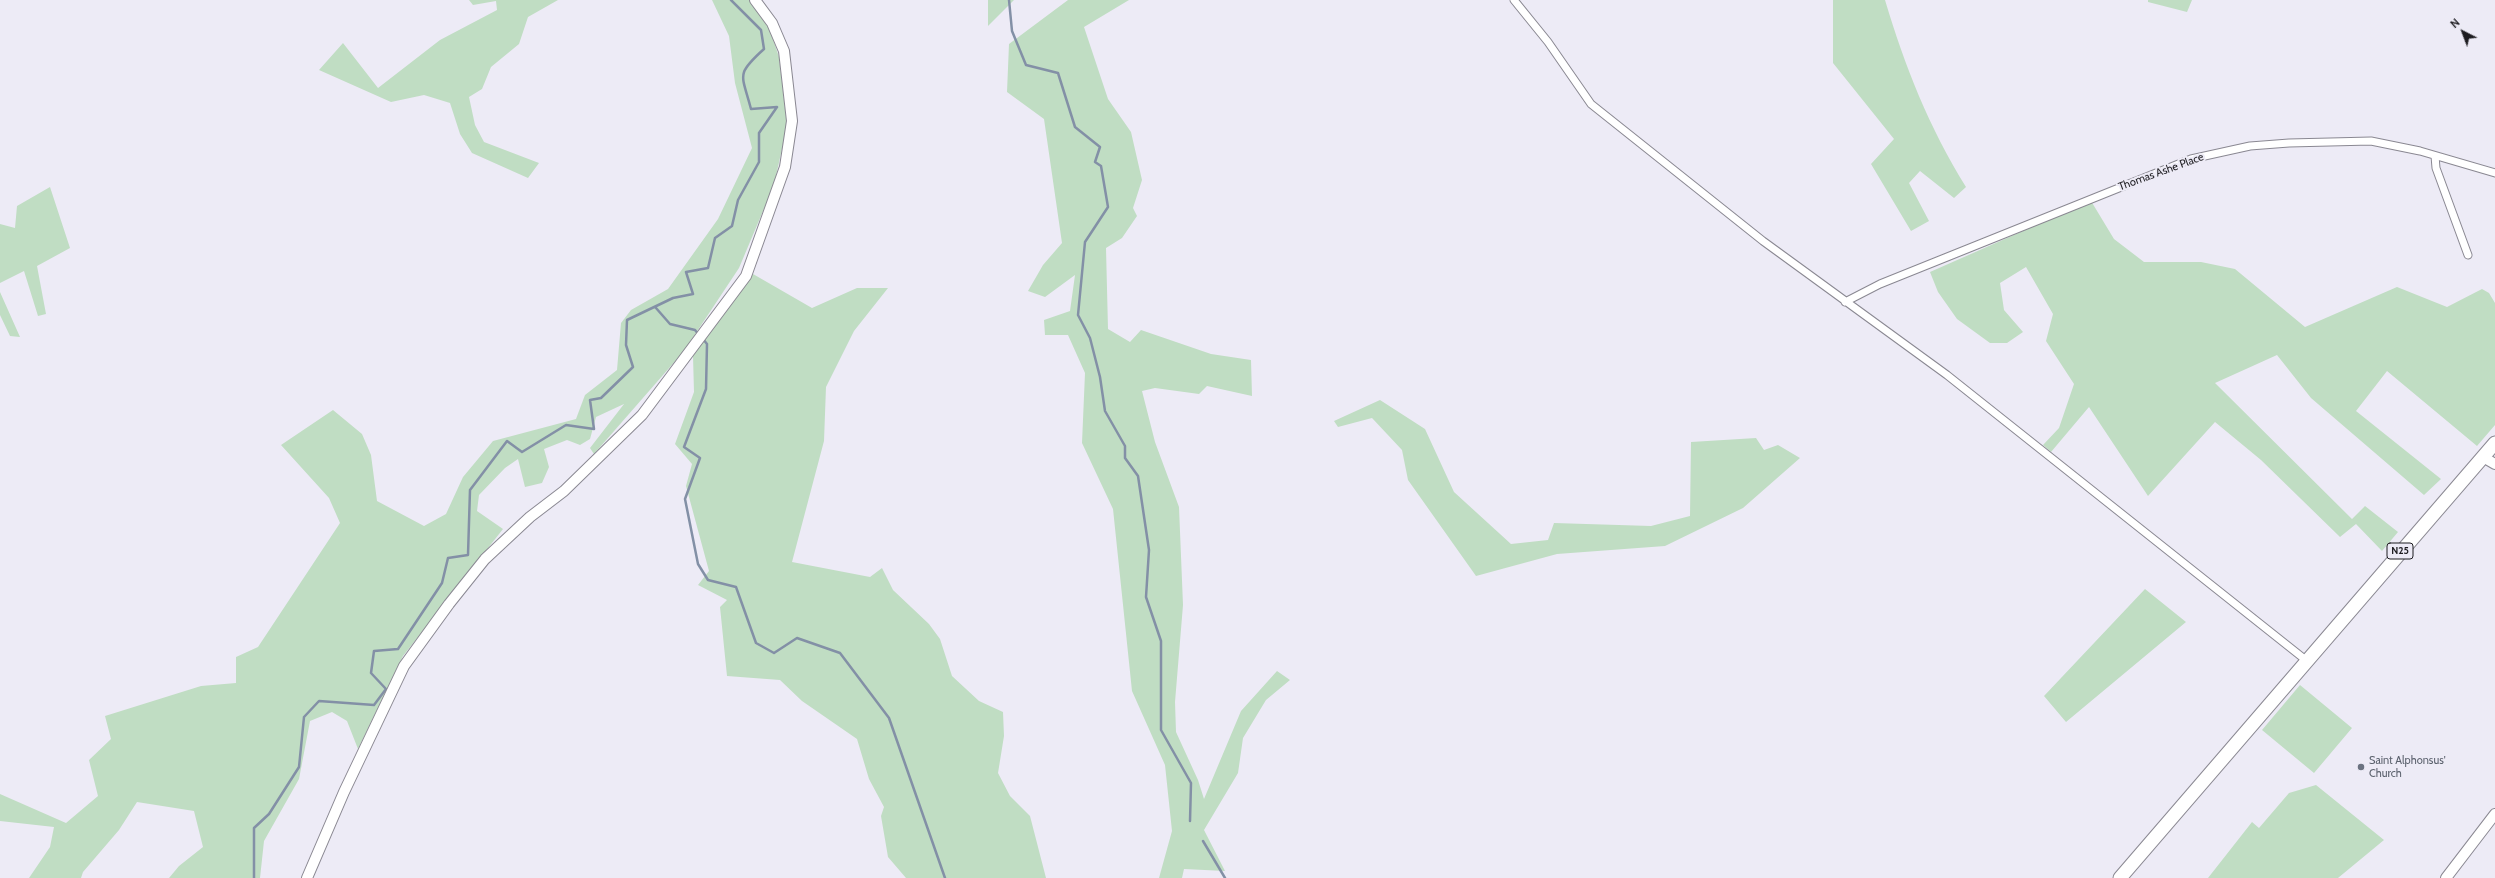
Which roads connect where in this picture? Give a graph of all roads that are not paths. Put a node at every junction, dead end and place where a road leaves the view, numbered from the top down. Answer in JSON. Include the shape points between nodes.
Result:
{"nodes":[{"id":1,"x":755,"y":0,"type":"edge"},
{"id":2,"x":1514,"y":0,"type":"edge"},
{"id":3,"x":2435,"y":156,"type":"junction"},
{"id":4,"x":2495,"y":173,"type":"edge"},
{"id":5,"x":2468,"y":255,"type":"dead end"},
{"id":6,"x":1845,"y":302,"type":"junction"},
{"id":7,"x":2495,"y":443,"type":"edge"},
{"id":8,"x":2483,"y":457,"type":"junction"},
{"id":9,"x":2495,"y":464,"type":"edge"},
{"id":10,"x":2306,"y":661,"type":"junction"},
{"id":11,"x":2495,"y":814,"type":"edge"},
{"id":12,"x":307,"y":878,"type":"edge"},
{"id":13,"x":2120,"y":878,"type":"edge"},
{"id":14,"x":2446,"y":878,"type":"edge"}],
"edges":[{"from":1,"to":12,"type":"street","via":[[772,23],[784,51],[792,121],[785,167],[746,276],[642,416],[564,491],[530,517],[485,559],[449,604],[404,666],[344,792]]},
{"from":2,"to":6,"type":"street","via":[[1548,42],[1591,104],[1762,241]]},
{"from":3,"to":4,"type":"street","name":"Thomas Ashe Place"},
{"from":3,"to":5,"type":"street","via":[[2436,168]]},
{"from":3,"to":6,"type":"street","name":"Thomas Ashe Place","via":[[2371,141],[2343,141],[2250,146],[2191,159],[1880,284]]},
{"from":6,"to":10,"type":"street","via":[[1947,375]]},
{"from":7,"to":8,"type":"highway","number":"N25"},
{"from":8,"to":9,"type":"street"},
{"from":8,"to":10,"type":"highway","number":"N25"},
{"from":10,"to":13,"type":"highway","number":"N25"},
{"from":11,"to":14,"type":"street"}]}
